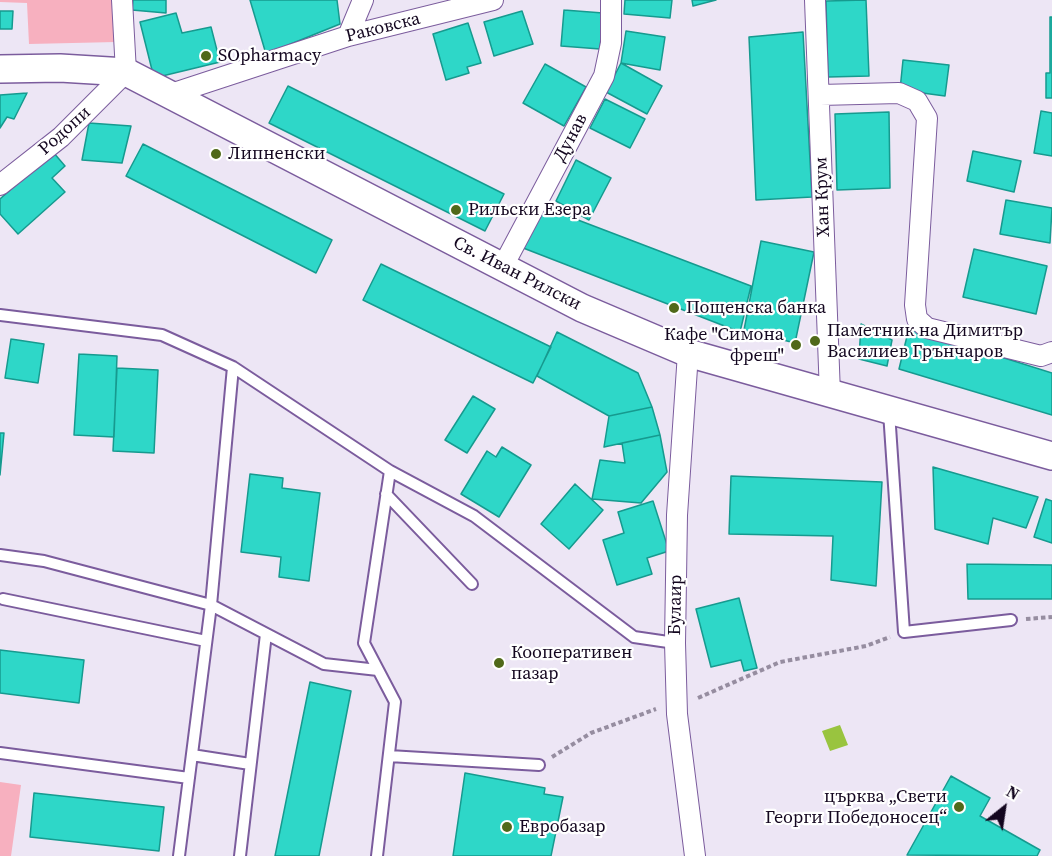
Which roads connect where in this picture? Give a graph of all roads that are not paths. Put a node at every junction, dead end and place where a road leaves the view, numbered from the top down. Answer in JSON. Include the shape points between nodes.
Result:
{"nodes":[{"id":1,"x":122,"y":0,"type":"edge"},
{"id":2,"x":363,"y":0,"type":"edge"},
{"id":3,"x":493,"y":0,"type":"edge"},
{"id":4,"x":611,"y":0,"type":"edge"},
{"id":5,"x":815,"y":0,"type":"edge"},
{"id":6,"x":348,"y":36,"type":"junction"},
{"id":7,"x":0,"y":69,"type":"edge"},
{"id":8,"x":126,"y":72,"type":"junction"},
{"id":9,"x":171,"y":94,"type":"junction"},
{"id":10,"x":820,"y":95,"type":"junction"},
{"id":11,"x":0,"y":185,"type":"edge"},
{"id":12,"x":502,"y":268,"type":"junction"},
{"id":13,"x":0,"y":315,"type":"edge"},
{"id":14,"x":1052,"y":352,"type":"edge"},
{"id":15,"x":688,"y":353,"type":"junction"},
{"id":16,"x":233,"y":367,"type":"junction"},
{"id":17,"x":830,"y":394,"type":"junction"},
{"id":18,"x":888,"y":409,"type":"junction"},
{"id":19,"x":1052,"y":456,"type":"edge"},
{"id":20,"x":390,"y":471,"type":"junction"},
{"id":21,"x":386,"y":494,"type":"junction"},
{"id":22,"x":0,"y":555,"type":"edge"},
{"id":23,"x":472,"y":584,"type":"dead end"},
{"id":24,"x":3,"y":599,"type":"dead end"},
{"id":25,"x":211,"y":604,"type":"junction"},
{"id":26,"x":1011,"y":620,"type":"road end"},
{"id":27,"x":266,"y":634,"type":"junction"},
{"id":28,"x":207,"y":641,"type":"junction"},
{"id":29,"x":675,"y":643,"type":"junction"},
{"id":30,"x":378,"y":670,"type":"junction"},
{"id":31,"x":0,"y":753,"type":"edge"},
{"id":32,"x":192,"y":755,"type":"junction"},
{"id":33,"x":389,"y":756,"type":"junction"},
{"id":34,"x":250,"y":764,"type":"junction"},
{"id":35,"x":539,"y":765,"type":"road end"},
{"id":36,"x":189,"y":778,"type":"junction"},
{"id":37,"x":179,"y":856,"type":"edge"},
{"id":38,"x":240,"y":856,"type":"edge"},
{"id":39,"x":377,"y":856,"type":"edge"},
{"id":40,"x":695,"y":856,"type":"edge"}],
"edges":[{"from":1,"to":8,"type":"street"},
{"from":2,"to":6,"type":"street"},
{"from":3,"to":6,"type":"street","name":"Раковска"},
{"from":4,"to":12,"type":"street","name":"Дунав","via":[[611,43],[604,76]]},
{"from":5,"to":10,"type":"street","name":"Хан Крум"},
{"from":6,"to":9,"type":"street","name":"Раковска"},
{"from":7,"to":8,"type":"street","name":"Св. Иван Рилски"},
{"from":8,"to":9,"type":"street","name":"Св. Иван Рилски"},
{"from":8,"to":11,"type":"street","name":"Родопи","via":[[61,137]]},
{"from":9,"to":12,"type":"street","name":"Св. Иван Рилски"},
{"from":10,"to":14,"type":"street","via":[[899,93],[917,101],[927,118],[917,319],[927,328],[1041,356]]},
{"from":10,"to":17,"type":"street","name":"Хан Крум"},
{"from":12,"to":15,"type":"street","name":"Св. Иван Рилски","via":[[582,308]]},
{"from":13,"to":16,"type":"lane","via":[[162,334]]},
{"from":15,"to":17,"type":"street","name":"Св. Иван Рилски"},
{"from":15,"to":29,"type":"street","name":"Булаир","via":[[677,515]]},
{"from":16,"to":20,"type":"lane"},
{"from":16,"to":25,"type":"lane"},
{"from":17,"to":18,"type":"street","name":"Св. Иван Рилски"},
{"from":18,"to":19,"type":"street","name":"Св. Иван Рилски"},
{"from":18,"to":26,"type":"lane","via":[[904,632]]},
{"from":20,"to":21,"type":"lane"},
{"from":20,"to":29,"type":"lane","via":[[474,516],[634,637]]},
{"from":21,"to":23,"type":"lane"},
{"from":21,"to":30,"type":"lane","via":[[364,643]]},
{"from":22,"to":25,"type":"lane","via":[[44,561]]},
{"from":24,"to":28,"type":"lane"},
{"from":25,"to":27,"type":"lane"},
{"from":25,"to":28,"type":"lane"},
{"from":27,"to":30,"type":"lane","via":[[324,664]]},
{"from":27,"to":34,"type":"lane"},
{"from":28,"to":32,"type":"lane"},
{"from":29,"to":40,"type":"street","name":"Булаир","via":[[677,708]]},
{"from":30,"to":33,"type":"lane","via":[[395,702]]},
{"from":31,"to":36,"type":"lane"},
{"from":32,"to":34,"type":"lane"},
{"from":32,"to":36,"type":"lane"},
{"from":33,"to":35,"type":"lane"},
{"from":33,"to":39,"type":"lane"},
{"from":34,"to":38,"type":"lane"},
{"from":36,"to":37,"type":"lane"}]}
